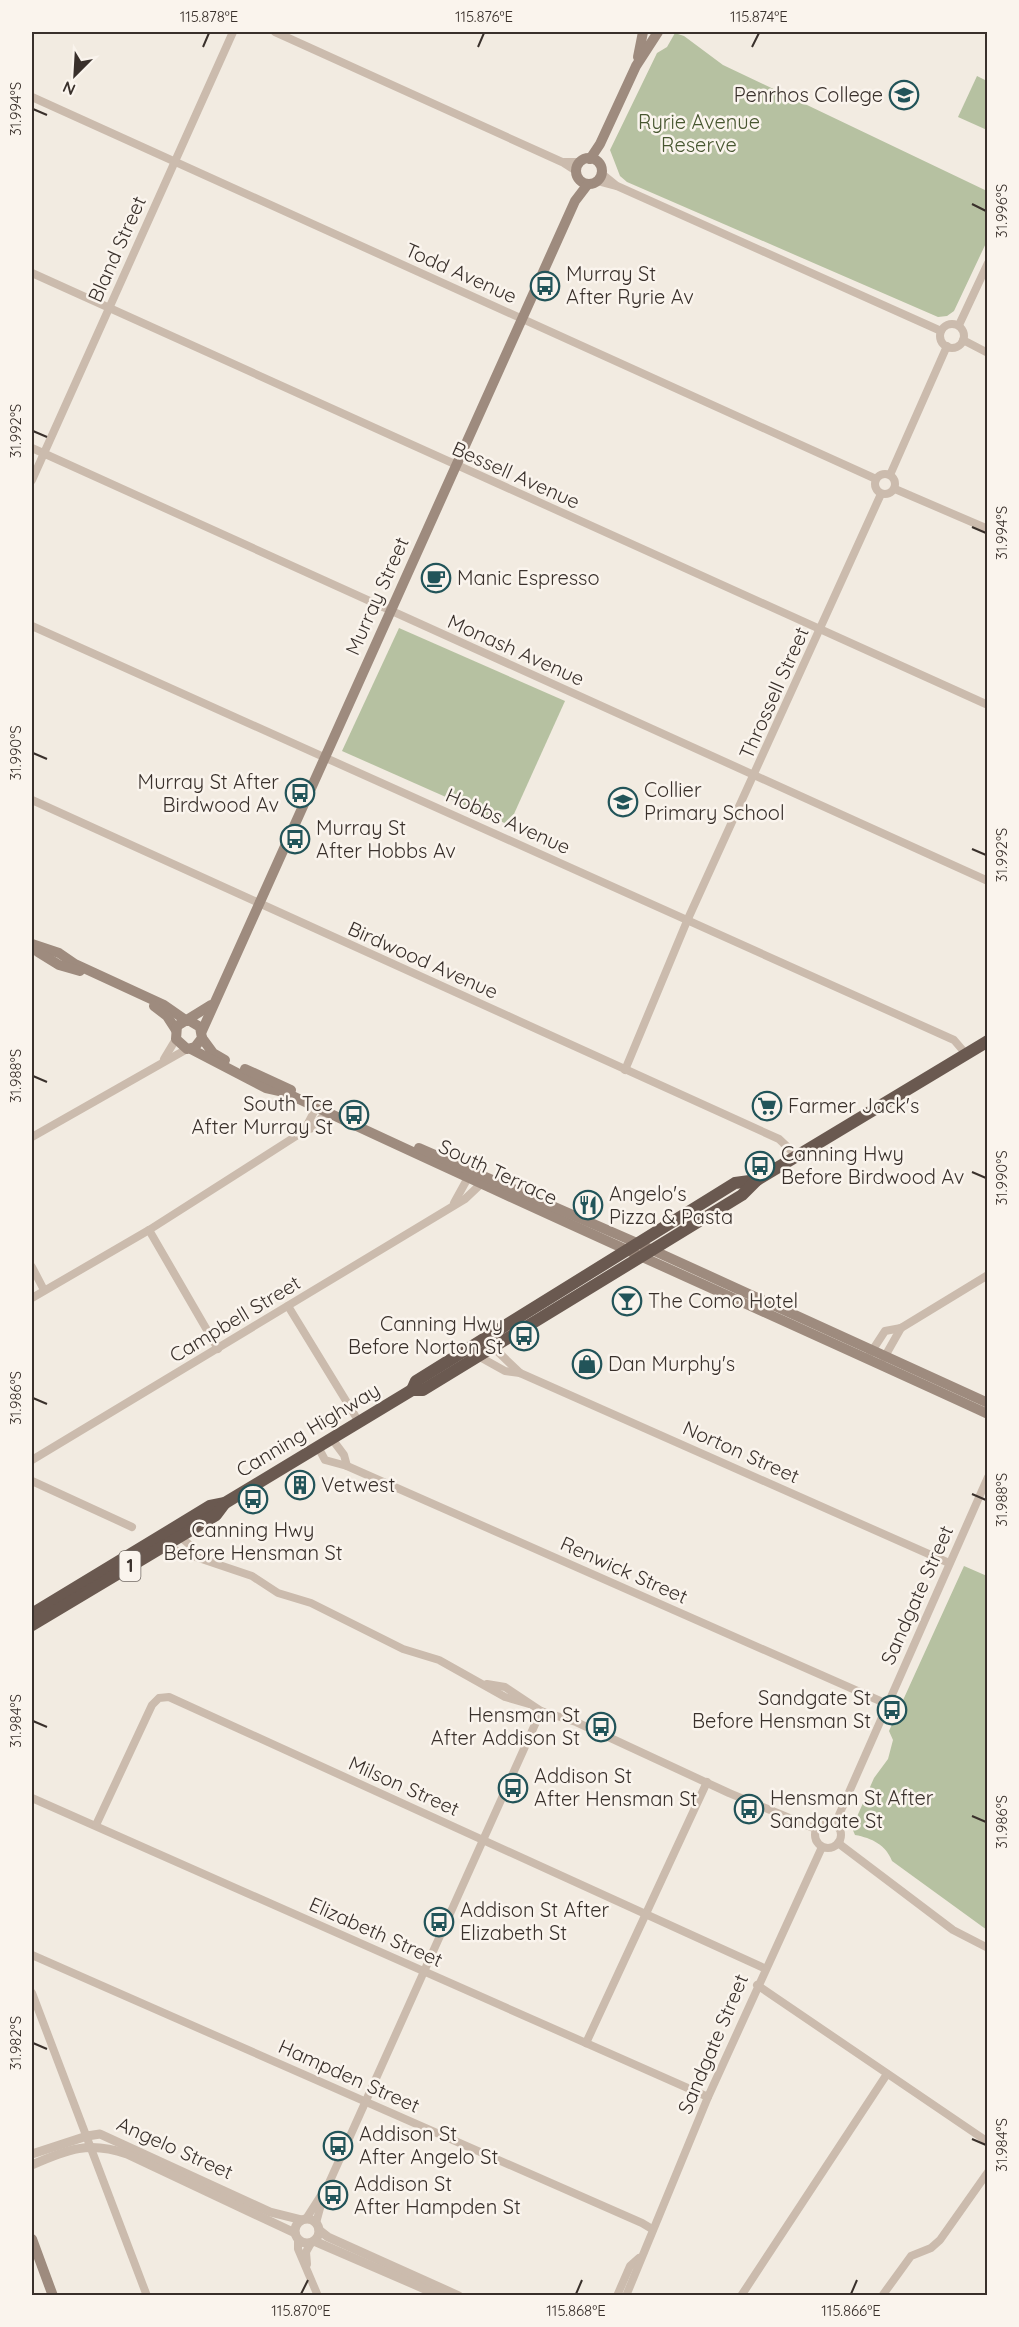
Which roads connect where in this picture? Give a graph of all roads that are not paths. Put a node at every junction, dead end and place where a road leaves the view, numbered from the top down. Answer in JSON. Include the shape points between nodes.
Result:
{"nodes":[{"id":1,"x":233,"y":32,"type":"edge"},
{"id":2,"x":275,"y":32,"type":"edge"},
{"id":3,"x":645,"y":32,"type":"edge"},
{"id":4,"x":659,"y":32,"type":"edge"},
{"id":5,"x":636,"y":66,"type":"junction"},
{"id":6,"x":32,"y":97,"type":"edge"},
{"id":7,"x":175,"y":162,"type":"junction"},
{"id":8,"x":589,"y":171,"type":"junction"},
{"id":9,"x":987,"y":263,"type":"edge"},
{"id":10,"x":32,"y":273,"type":"edge"},
{"id":11,"x":109,"y":308,"type":"junction"},
{"id":12,"x":522,"y":319,"type":"junction"},
{"id":13,"x":958,"y":325,"type":"junction"},
{"id":14,"x":941,"y":331,"type":"junction"},
{"id":15,"x":963,"y":340,"type":"junction"},
{"id":16,"x":947,"y":346,"type":"junction"},
{"id":17,"x":987,"y":353,"type":"edge"},
{"id":18,"x":32,"y":448,"type":"edge"},
{"id":19,"x":44,"y":453,"type":"junction"},
{"id":20,"x":456,"y":466,"type":"junction"},
{"id":21,"x":890,"y":475,"type":"junction"},
{"id":22,"x":876,"y":479,"type":"junction"},
{"id":23,"x":32,"y":480,"type":"edge"},
{"id":24,"x":895,"y":489,"type":"junction"},
{"id":25,"x":881,"y":494,"type":"junction"},
{"id":26,"x":987,"y":529,"type":"edge"},
{"id":27,"x":390,"y":611,"type":"junction"},
{"id":28,"x":32,"y":626,"type":"edge"},
{"id":29,"x":821,"y":630,"type":"junction"},
{"id":30,"x":987,"y":705,"type":"edge"},
{"id":31,"x":324,"y":757,"type":"junction"},
{"id":32,"x":754,"y":777,"type":"junction"},
{"id":33,"x":32,"y":800,"type":"edge"},
{"id":34,"x":987,"y":881,"type":"edge"},
{"id":35,"x":258,"y":904,"type":"junction"},
{"id":36,"x":687,"y":921,"type":"junction"},
{"id":37,"x":32,"y":944,"type":"edge"},
{"id":38,"x":32,"y":949,"type":"edge"},
{"id":39,"x":211,"y":1005,"type":"junction"},
{"id":40,"x":188,"y":1021,"type":"junction"},
{"id":41,"x":202,"y":1034,"type":"junction"},
{"id":42,"x":176,"y":1035,"type":"junction"},
{"id":43,"x":987,"y":1041,"type":"edge"},
{"id":44,"x":189,"y":1048,"type":"junction"},
{"id":45,"x":966,"y":1054,"type":"junction"},
{"id":46,"x":164,"y":1059,"type":"junction"},
{"id":47,"x":625,"y":1070,"type":"junction"},
{"id":48,"x":323,"y":1107,"type":"junction"},
{"id":49,"x":32,"y":1137,"type":"edge"},
{"id":50,"x":797,"y":1156,"type":"junction"},
{"id":51,"x":470,"y":1175,"type":"junction"},
{"id":52,"x":757,"y":1180,"type":"junction"},
{"id":53,"x":484,"y":1181,"type":"junction"},
{"id":54,"x":453,"y":1204,"type":"junction"},
{"id":55,"x":149,"y":1230,"type":"junction"},
{"id":56,"x":637,"y":1243,"type":"junction"},
{"id":57,"x":624,"y":1250,"type":"junction"},
{"id":58,"x":646,"y":1253,"type":"junction"},
{"id":59,"x":32,"y":1267,"type":"edge"},
{"id":60,"x":987,"y":1275,"type":"edge"},
{"id":61,"x":44,"y":1290,"type":"junction"},
{"id":62,"x":32,"y":1298,"type":"edge"},
{"id":63,"x":288,"y":1306,"type":"junction"},
{"id":64,"x":901,"y":1328,"type":"junction"},
{"id":65,"x":493,"y":1347,"type":"junction"},
{"id":66,"x":218,"y":1349,"type":"junction"},
{"id":67,"x":869,"y":1355,"type":"junction"},
{"id":68,"x":478,"y":1356,"type":"junction"},
{"id":69,"x":883,"y":1361,"type":"junction"},
{"id":70,"x":520,"y":1373,"type":"junction"},
{"id":71,"x":412,"y":1390,"type":"junction"},
{"id":72,"x":987,"y":1403,"type":"edge"},
{"id":73,"x":987,"y":1414,"type":"edge"},
{"id":74,"x":359,"y":1422,"type":"junction"},
{"id":75,"x":332,"y":1439,"type":"junction"},
{"id":76,"x":318,"y":1447,"type":"junction"},
{"id":77,"x":32,"y":1460,"type":"edge"},
{"id":78,"x":347,"y":1466,"type":"junction"},
{"id":79,"x":987,"y":1477,"type":"edge"},
{"id":80,"x":32,"y":1481,"type":"edge"},
{"id":81,"x":132,"y":1527,"type":"dead end"},
{"id":82,"x":175,"y":1532,"type":"junction"},
{"id":83,"x":163,"y":1540,"type":"junction"},
{"id":84,"x":194,"y":1556,"type":"junction"},
{"id":85,"x":949,"y":1563,"type":"junction"},
{"id":86,"x":32,"y":1614,"type":"edge"},
{"id":87,"x":32,"y":1626,"type":"edge"},
{"id":88,"x":887,"y":1704,"type":"junction"},
{"id":89,"x":541,"y":1711,"type":"junction"},
{"id":90,"x":707,"y":1782,"type":"junction"},
{"id":91,"x":32,"y":1798,"type":"edge"},
{"id":92,"x":835,"y":1824,"type":"junction"},
{"id":93,"x":96,"y":1825,"type":"junction"},
{"id":94,"x":816,"y":1829,"type":"junction"},
{"id":95,"x":483,"y":1840,"type":"junction"},
{"id":96,"x":838,"y":1843,"type":"junction"},
{"id":97,"x":822,"y":1846,"type":"junction"},
{"id":98,"x":645,"y":1913,"type":"junction"},
{"id":99,"x":987,"y":1948,"type":"edge"},
{"id":100,"x":32,"y":1955,"type":"edge"},
{"id":101,"x":764,"y":1968,"type":"junction"},
{"id":102,"x":424,"y":1971,"type":"junction"},
{"id":103,"x":757,"y":1985,"type":"junction"},
{"id":104,"x":32,"y":1994,"type":"edge"},
{"id":105,"x":586,"y":2043,"type":"junction"},
{"id":106,"x":887,"y":2074,"type":"junction"},
{"id":107,"x":708,"y":2097,"type":"junction"},
{"id":108,"x":367,"y":2102,"type":"junction"},
{"id":109,"x":87,"y":2136,"type":"junction"},
{"id":110,"x":987,"y":2142,"type":"edge"},
{"id":111,"x":91,"y":2146,"type":"junction"},
{"id":112,"x":32,"y":2154,"type":"edge"},
{"id":113,"x":32,"y":2164,"type":"edge"},
{"id":114,"x":987,"y":2172,"type":"edge"},
{"id":115,"x":323,"y":2195,"type":"junction"},
{"id":116,"x":304,"y":2220,"type":"junction"},
{"id":117,"x":318,"y":2226,"type":"junction"},
{"id":118,"x":652,"y":2229,"type":"junction"},
{"id":119,"x":296,"y":2236,"type":"junction"},
{"id":120,"x":313,"y":2242,"type":"junction"},
{"id":121,"x":32,"y":2249,"type":"edge"},
{"id":122,"x":639,"y":2258,"type":"junction"},
{"id":123,"x":307,"y":2268,"type":"junction"},
{"id":124,"x":45,"y":2295,"type":"edge"},
{"id":125,"x":53,"y":2295,"type":"edge"},
{"id":126,"x":147,"y":2295,"type":"edge"},
{"id":127,"x":318,"y":2295,"type":"edge"},
{"id":128,"x":441,"y":2295,"type":"edge"},
{"id":129,"x":459,"y":2295,"type":"edge"},
{"id":130,"x":617,"y":2295,"type":"edge"},
{"id":131,"x":626,"y":2295,"type":"edge"},
{"id":132,"x":741,"y":2295,"type":"edge"},
{"id":133,"x":882,"y":2295,"type":"edge"}],
"edges":[{"from":1,"to":7,"type":"street","name":"Bland Street"},
{"from":2,"to":8,"type":"street"},
{"from":3,"to":4,"type":"main road"},
{"from":3,"to":5,"type":"main road","name":"Murray Street"},
{"from":4,"to":5,"type":"main road","name":"Murray Street"},
{"from":5,"to":8,"type":"main road","name":"Murray Street"},
{"from":6,"to":7,"type":"street","name":"Todd Avenue"},
{"from":7,"to":11,"type":"street","name":"Bland Street"},
{"from":7,"to":12,"type":"street","name":"Todd Avenue"},
{"from":8,"to":12,"type":"main road","name":"Murray Street"},
{"from":8,"to":14,"type":"street"},
{"from":9,"to":13,"type":"street"},
{"from":10,"to":11,"type":"street","name":"Bessell Avenue"},
{"from":11,"to":19,"type":"street","name":"Bland Street"},
{"from":11,"to":20,"type":"street","name":"Bessell Avenue"},
{"from":12,"to":20,"type":"main road","name":"Murray Street"},
{"from":12,"to":22,"type":"street","name":"Todd Avenue"},
{"from":13,"to":14,"type":"street","via":[[951,324]]},
{"from":13,"to":15,"type":"street","via":[[963,330]]},
{"from":14,"to":16,"type":"street"},
{"from":15,"to":16,"type":"street","via":[[958,346]]},
{"from":15,"to":17,"type":"street"},
{"from":16,"to":21,"type":"street"},
{"from":18,"to":19,"type":"street","name":"Monash Avenue"},
{"from":19,"to":23,"type":"street","name":"Bland Street"},
{"from":19,"to":27,"type":"street","name":"Monash Avenue"},
{"from":20,"to":27,"type":"main road","name":"Murray Street"},
{"from":20,"to":29,"type":"street","name":"Bessell Avenue"},
{"from":21,"to":22,"type":"street"},
{"from":21,"to":24,"type":"street"},
{"from":22,"to":25,"type":"street","via":[[875,488]]},
{"from":24,"to":25,"type":"street","via":[[890,494]]},
{"from":24,"to":26,"type":"street"},
{"from":25,"to":29,"type":"street","name":"Throssell Street"},
{"from":27,"to":31,"type":"main road","name":"Murray Street"},
{"from":27,"to":32,"type":"street","name":"Monash Avenue"},
{"from":28,"to":31,"type":"street","name":"Hobbs Avenue"},
{"from":29,"to":30,"type":"street","name":"Bessell Avenue"},
{"from":29,"to":32,"type":"street","name":"Throssell Street"},
{"from":31,"to":35,"type":"main road","name":"Murray Street"},
{"from":31,"to":36,"type":"street","name":"Hobbs Avenue"},
{"from":32,"to":34,"type":"street","name":"Monash Avenue"},
{"from":32,"to":36,"type":"street","name":"Throssell Street"},
{"from":33,"to":35,"type":"street","name":"Birdwood Avenue"},
{"from":35,"to":39,"type":"main road","name":"Murray Street"},
{"from":35,"to":47,"type":"street","name":"Birdwood Avenue"},
{"from":36,"to":45,"type":"street","name":"Hobbs Avenue","via":[[954,1040]]},
{"from":36,"to":47,"type":"street","name":"Throssell Street"},
{"from":37,"to":40,"type":"main road","via":[[65,956]]},
{"from":38,"to":42,"type":"main road","via":[[59,965],[151,1004],[167,1016]]},
{"from":39,"to":40,"type":"main road","name":"Murray Street"},
{"from":39,"to":41,"type":"main road","name":"Murray Street"},
{"from":40,"to":41,"type":"main road","via":[[197,1024]]},
{"from":40,"to":42,"type":"main road"},
{"from":41,"to":44,"type":"main road","via":[[198,1045]]},
{"from":41,"to":48,"type":"main road","name":"South Terrace","via":[[208,1047],[221,1058]]},
{"from":42,"to":44,"type":"main road"},
{"from":42,"to":46,"type":"street"},
{"from":43,"to":45,"type":"highway","name":"Canning Highway","number":"1"},
{"from":44,"to":46,"type":"street"},
{"from":44,"to":48,"type":"main road","name":"South Terrace","via":[[266,1088]]},
{"from":45,"to":50,"type":"highway","name":"Canning Highway","number":"1"},
{"from":46,"to":49,"type":"street"},
{"from":47,"to":50,"type":"street","name":"Birdwood Avenue","via":[[778,1139]]},
{"from":48,"to":51,"type":"main road","name":"South Terrace"},
{"from":48,"to":55,"type":"street","via":[[313,1128]]},
{"from":50,"to":52,"type":"highway","name":"Canning Highway","number":"1"},
{"from":51,"to":53,"type":"main road","name":"South Terrace"},
{"from":51,"to":54,"type":"street","name":"Campbell Street"},
{"from":52,"to":56,"type":"highway","name":"Canning Highway","number":"1","via":[[735,1183]]},
{"from":52,"to":58,"type":"highway","name":"Canning Highway","number":"1","via":[[742,1195]]},
{"from":53,"to":54,"type":"street","name":"Campbell Street","via":[[465,1199]]},
{"from":53,"to":56,"type":"main road","name":"South Terrace"},
{"from":53,"to":57,"type":"main road","name":"South Terrace"},
{"from":54,"to":63,"type":"street","name":"Campbell Street"},
{"from":55,"to":61,"type":"street"},
{"from":55,"to":66,"type":"street"},
{"from":56,"to":57,"type":"highway","name":"Canning Highway","number":"1"},
{"from":56,"to":58,"type":"main road","name":"South Terrace"},
{"from":57,"to":58,"type":"main road","name":"South Terrace"},
{"from":57,"to":71,"type":"highway","name":"Canning Highway","number":"1","via":[[416,1381]]},
{"from":58,"to":65,"type":"highway","name":"Canning Highway","number":"1"},
{"from":58,"to":67,"type":"main road","name":"South Terrace"},
{"from":59,"to":61,"type":"street"},
{"from":60,"to":64,"type":"street"},
{"from":61,"to":62,"type":"street"},
{"from":63,"to":66,"type":"street","name":"Campbell Street"},
{"from":63,"to":74,"type":"street"},
{"from":64,"to":67,"type":"street","via":[[885,1331]]},
{"from":64,"to":69,"type":"street"},
{"from":65,"to":68,"type":"highway","name":"Canning Highway","number":"1"},
{"from":65,"to":70,"type":"street","name":"Norton Street"},
{"from":66,"to":77,"type":"street","name":"Campbell Street"},
{"from":67,"to":69,"type":"main road","name":"South Terrace"},
{"from":68,"to":70,"type":"street","name":"Norton Street","via":[[505,1371]]},
{"from":68,"to":71,"type":"highway","name":"Canning Highway","number":"1","via":[[423,1390]]},
{"from":69,"to":72,"type":"main road","name":"South Terrace"},
{"from":69,"to":73,"type":"main road","name":"South Terrace"},
{"from":70,"to":85,"type":"street","name":"Norton Street"},
{"from":71,"to":74,"type":"highway","name":"Canning Highway","number":"1"},
{"from":74,"to":75,"type":"highway","name":"Canning Highway","number":"1"},
{"from":75,"to":76,"type":"highway","name":"Canning Highway","number":"1"},
{"from":75,"to":78,"type":"street"},
{"from":76,"to":78,"type":"street","name":"Renwick Street","via":[[325,1460]]},
{"from":76,"to":82,"type":"highway","name":"Canning Highway","number":"1","via":[[225,1503],[210,1506]]},
{"from":78,"to":88,"type":"street","name":"Renwick Street"},
{"from":79,"to":85,"type":"street","name":"Sandgate Street"},
{"from":80,"to":81,"type":"street"},
{"from":82,"to":83,"type":"highway","name":"Canning Highway","number":"1"},
{"from":82,"to":84,"type":"street","via":[[191,1546]]},
{"from":83,"to":84,"type":"street","via":[[175,1550]]},
{"from":83,"to":86,"type":"highway","name":"Canning Highway","number":"1"},
{"from":83,"to":87,"type":"highway","name":"Canning Highway","number":"1"},
{"from":84,"to":89,"type":"street","via":[[252,1576],[278,1593],[303,1600],[411,1653],[439,1660]]},
{"from":85,"to":88,"type":"street","name":"Sandgate Street"},
{"from":88,"to":92,"type":"street","name":"Sandgate Street"},
{"from":89,"to":90,"type":"street","via":[[576,1722]]},
{"from":89,"to":95,"type":"street"},
{"from":90,"to":94,"type":"street"},
{"from":90,"to":98,"type":"street"},
{"from":91,"to":93,"type":"street","name":"Elizabeth Street"},
{"from":92,"to":94,"type":"street","via":[[827,1822]]},
{"from":92,"to":96,"type":"street","via":[[841,1835]]},
{"from":93,"to":95,"type":"street","name":"Milson Street","via":[[152,1705],[159,1698],[169,1697]]},
{"from":93,"to":102,"type":"street","name":"Elizabeth Street"},
{"from":94,"to":97,"type":"street","via":[[815,1837]]},
{"from":95,"to":98,"type":"street","name":"Milson Street"},
{"from":95,"to":102,"type":"street"},
{"from":96,"to":97,"type":"street"},
{"from":96,"to":99,"type":"street","via":[[953,1930]]},
{"from":97,"to":101,"type":"street","name":"Sandgate Street"},
{"from":98,"to":101,"type":"street","name":"Milson Street"},
{"from":98,"to":105,"type":"street"},
{"from":100,"to":108,"type":"street","name":"Hampden Street"},
{"from":101,"to":103,"type":"street","name":"Sandgate Street"},
{"from":102,"to":105,"type":"street","name":"Elizabeth Street"},
{"from":102,"to":108,"type":"street"},
{"from":103,"to":106,"type":"street"},
{"from":103,"to":107,"type":"street","name":"Sandgate Street"},
{"from":104,"to":109,"type":"street"},
{"from":105,"to":107,"type":"street","name":"Elizabeth Street"},
{"from":106,"to":110,"type":"street"},
{"from":106,"to":132,"type":"street"},
{"from":107,"to":118,"type":"street","name":"Sandgate Street"},
{"from":108,"to":115,"type":"street"},
{"from":108,"to":118,"type":"street","name":"Hampden Street"},
{"from":109,"to":111,"type":"street"},
{"from":109,"to":112,"type":"street","name":"Angelo Street"},
{"from":109,"to":116,"type":"street","name":"Angelo Street","via":[[100,2134],[270,2212]]},
{"from":111,"to":113,"type":"street","name":"Angelo Street"},
{"from":111,"to":119,"type":"street","name":"Angelo Street","via":[[127,2154]]},
{"from":111,"to":126,"type":"street"},
{"from":114,"to":133,"type":"street","via":[[940,2240],[911,2256]]},
{"from":115,"to":116,"type":"street"},
{"from":115,"to":117,"type":"street"},
{"from":116,"to":117,"type":"street","name":"Angelo Street"},
{"from":116,"to":119,"type":"street","via":[[296,2226]]},
{"from":117,"to":120,"type":"street"},
{"from":117,"to":129,"type":"street","via":[[328,2237]]},
{"from":118,"to":122,"type":"street","name":"Sandgate Street"},
{"from":119,"to":120,"type":"street","name":"Angelo Street"},
{"from":119,"to":123,"type":"street"},
{"from":120,"to":123,"type":"street","via":[[306,2252]]},
{"from":120,"to":128,"type":"street"},
{"from":121,"to":124,"type":"main road"},
{"from":121,"to":125,"type":"main road"},
{"from":122,"to":130,"type":"street","name":"Sandgate Street","via":[[630,2266]]},
{"from":122,"to":131,"type":"street","name":"Sandgate Street","via":[[638,2270]]},
{"from":123,"to":127,"type":"street"}]}
